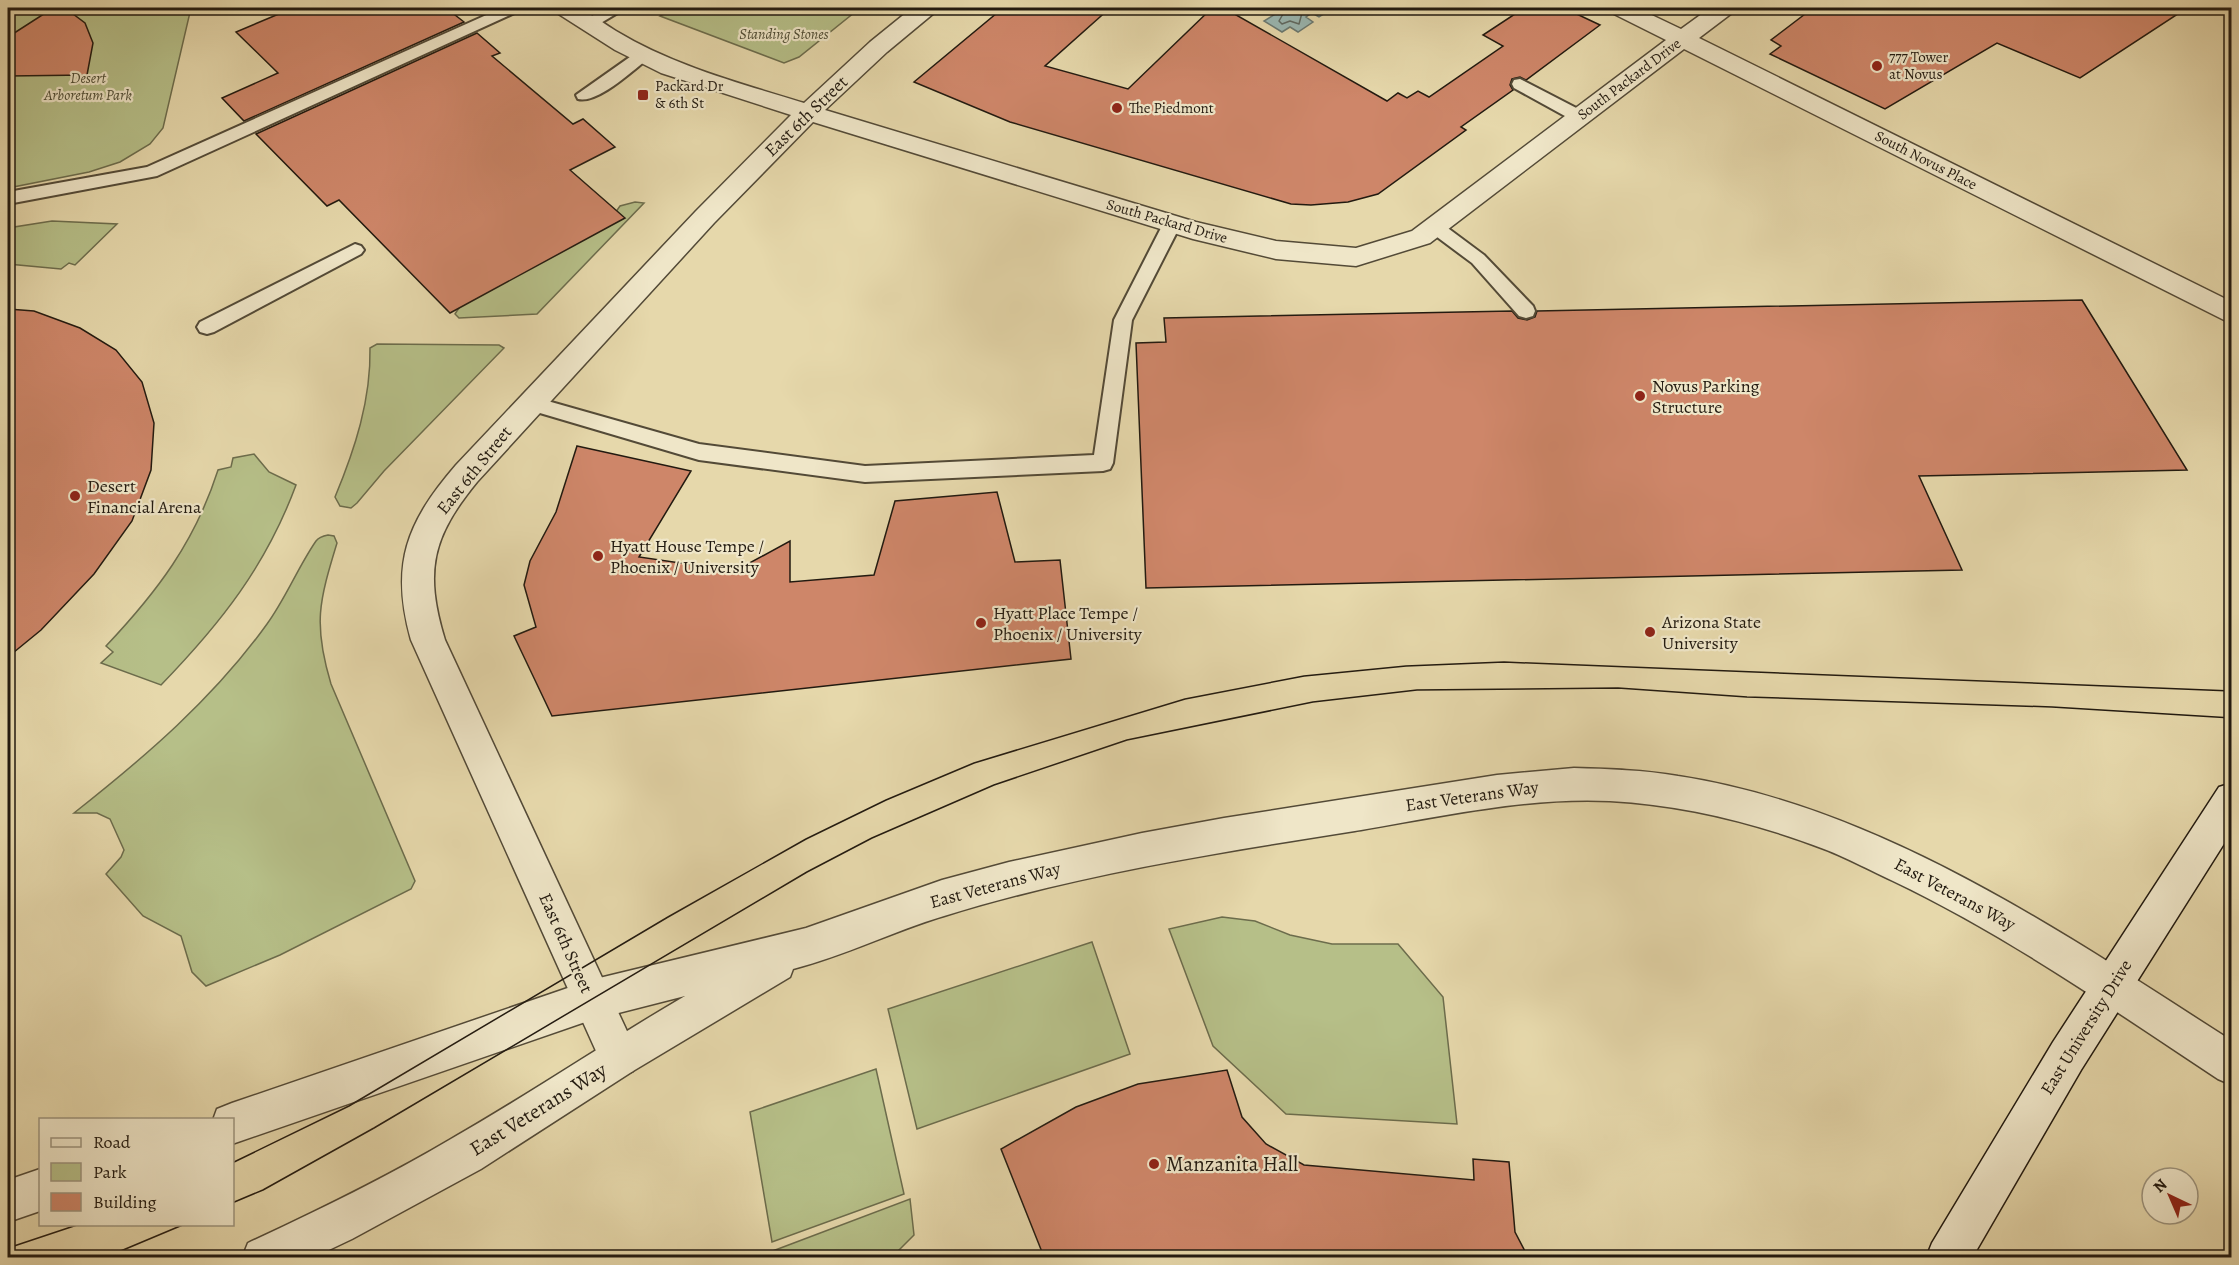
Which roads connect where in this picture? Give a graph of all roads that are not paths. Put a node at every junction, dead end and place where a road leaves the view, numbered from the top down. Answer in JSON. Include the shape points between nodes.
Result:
{"nodes":[{"id":1,"x":514,"y":8,"type":"edge"},
{"id":2,"x":565,"y":8,"type":"edge"},
{"id":3,"x":618,"y":8,"type":"edge"},
{"id":4,"x":926,"y":8,"type":"edge"},
{"id":5,"x":1620,"y":8,"type":"edge"},
{"id":6,"x":1724,"y":8,"type":"edge"},
{"id":7,"x":588,"y":24,"type":"junction"},
{"id":8,"x":1683,"y":38,"type":"junction"},
{"id":9,"x":643,"y":56,"type":"junction"},
{"id":10,"x":1520,"y":84,"type":"dead end"},
{"id":11,"x":584,"y":95,"type":"dead end"},
{"id":12,"x":807,"y":113,"type":"junction"},
{"id":13,"x":1580,"y":117,"type":"junction"},
{"id":14,"x":8,"y":198,"type":"edge"},
{"id":15,"x":1172,"y":224,"type":"junction"},
{"id":16,"x":1435,"y":226,"type":"junction"},
{"id":17,"x":355,"y":250,"type":"dead end"},
{"id":18,"x":1526,"y":311,"type":"dead end"},
{"id":19,"x":2232,"y":314,"type":"edge"},
{"id":20,"x":207,"y":327,"type":"dead end"},
{"id":21,"x":530,"y":403,"type":"junction"},
{"id":22,"x":2232,"y":799,"type":"edge"},
{"id":23,"x":806,"y":947,"type":"junction"},
{"id":24,"x":2111,"y":986,"type":"junction"},
{"id":25,"x":591,"y":1000,"type":"junction"},
{"id":26,"x":619,"y":1057,"type":"junction"},
{"id":27,"x":2232,"y":1065,"type":"edge"},
{"id":28,"x":234,"y":1123,"type":"edge"},
{"id":29,"x":39,"y":1190,"type":"edge"},
{"id":30,"x":8,"y":1201,"type":"edge"},
{"id":31,"x":263,"y":1257,"type":"edge"},
{"id":32,"x":1947,"y":1257,"type":"edge"}],
"edges":[{"from":1,"to":14,"type":"lane","via":[[151,171]]},
{"from":2,"to":7,"type":"street","name":"South Packard Drive"},
{"from":3,"to":7,"type":"lane"},
{"from":4,"to":12,"type":"street","name":"East 6th Street"},
{"from":5,"to":8,"type":"street","name":"South Novus Place"},
{"from":6,"to":8,"type":"street","name":"South Packard Drive"},
{"from":7,"to":9,"type":"street","name":"South Packard Drive"},
{"from":8,"to":13,"type":"street","name":"South Packard Drive"},
{"from":8,"to":19,"type":"street","name":"South Novus Place"},
{"from":9,"to":11,"type":"lane"},
{"from":9,"to":12,"type":"street","name":"South Packard Drive","via":[[685,74]]},
{"from":10,"to":13,"type":"lane"},
{"from":12,"to":15,"type":"street","name":"South Packard Drive"},
{"from":12,"to":21,"type":"street","name":"East 6th Street"},
{"from":13,"to":16,"type":"street","name":"South Packard Drive"},
{"from":15,"to":16,"type":"street","name":"South Packard Drive","via":[[1276,250],[1356,256],[1421,237]]},
{"from":15,"to":21,"type":"lane","via":[[1122,320],[1103,464],[865,474],[699,452]]},
{"from":16,"to":18,"type":"lane","via":[[1478,259]]},
{"from":17,"to":20,"type":"lane"},
{"from":21,"to":25,"type":"street","name":"East 6th Street","via":[[438,512],[422,545],[416,593],[418,610],[444,680]]},
{"from":22,"to":24,"type":"street","name":"East University Drive"},
{"from":23,"to":24,"type":"street","name":"East Veterans Way","via":[[942,898],[1142,850],[1497,791],[1612,785],[1715,800],[1834,835],[1957,893]]},
{"from":23,"to":25,"type":"street","name":"East Veterans Way"},
{"from":23,"to":26,"type":"street","name":"East Veterans Way"},
{"from":24,"to":27,"type":"street","name":"East Veterans Way"},
{"from":24,"to":32,"type":"street","name":"East University Drive"},
{"from":25,"to":26,"type":"street","name":"East 6th Street"},
{"from":25,"to":28,"type":"street","name":"East Veterans Way"},
{"from":26,"to":31,"type":"street","name":"East Veterans Way","via":[[406,1188]]},
{"from":29,"to":30,"type":"street"}]}
